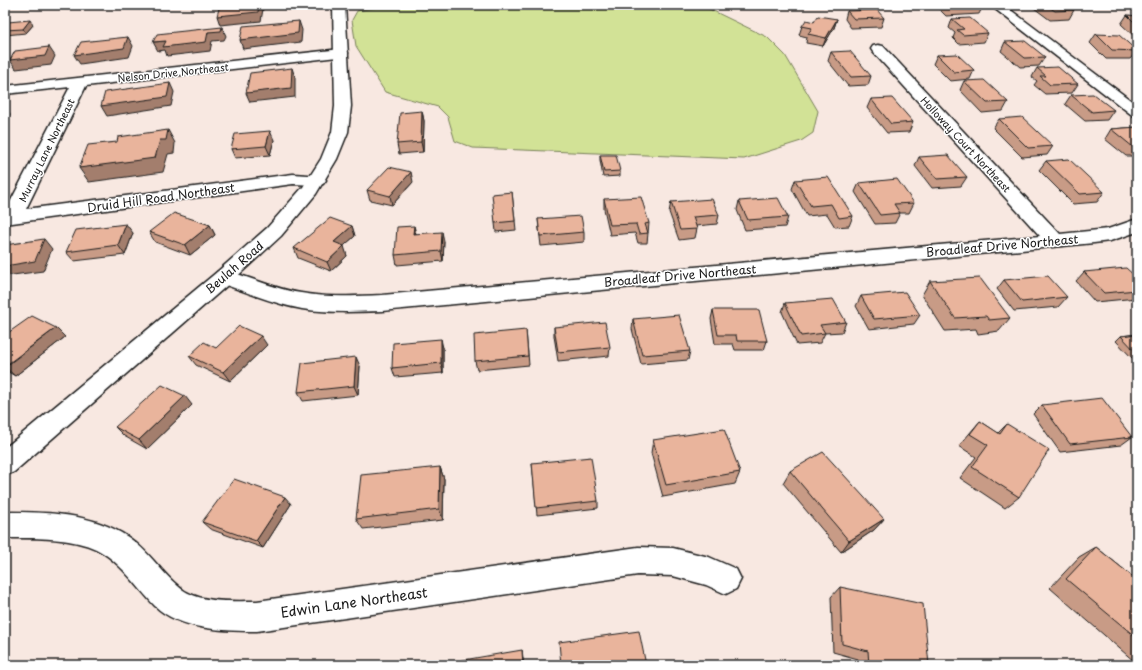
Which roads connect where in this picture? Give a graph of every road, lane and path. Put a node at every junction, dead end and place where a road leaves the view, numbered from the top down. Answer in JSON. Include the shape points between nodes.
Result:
{"nodes":[{"id":1,"x":339,"y":5,"type":"edge"},
{"id":2,"x":996,"y":5,"type":"edge"},
{"id":3,"x":878,"y":49,"type":"dead end"},
{"id":4,"x":341,"y":53,"type":"junction"},
{"id":5,"x":80,"y":82,"type":"junction"},
{"id":6,"x":5,"y":90,"type":"edge"},
{"id":7,"x":1135,"y":108,"type":"edge"},
{"id":8,"x":317,"y":180,"type":"junction"},
{"id":9,"x":9,"y":218,"type":"edge"},
{"id":10,"x":1137,"y":225,"type":"edge"},
{"id":11,"x":1055,"y":240,"type":"junction"},
{"id":12,"x":224,"y":276,"type":"junction"},
{"id":13,"x":5,"y":464,"type":"edge"},
{"id":14,"x":5,"y":525,"type":"edge"},
{"id":15,"x":726,"y":579,"type":"dead end"}],
"edges":[{"from":1,"to":4,"type":"street","name":"Beulah Road"},
{"from":2,"to":7,"type":"street"},
{"from":3,"to":11,"type":"street","name":"Holloway Court Northeast"},
{"from":4,"to":5,"type":"street","name":"Nelson Drive Northeast"},
{"from":4,"to":8,"type":"street","name":"Beulah Road","via":[[343,106],[340,132]]},
{"from":5,"to":6,"type":"street","name":"Nelson Drive Northeast"},
{"from":5,"to":9,"type":"street","name":"Murray Lane Northeast"},
{"from":8,"to":9,"type":"street","name":"Druid Hill Road Northeast","via":[[293,179]]},
{"from":8,"to":12,"type":"street","name":"Beulah Road","via":[[274,232]]},
{"from":10,"to":11,"type":"street","name":"Broadleaf Drive Northeast","via":[[1110,235]]},
{"from":11,"to":12,"type":"street","name":"Broadleaf Drive Northeast","via":[[382,303],[334,304],[301,300]]},
{"from":12,"to":13,"type":"street","name":"Beulah Road"},
{"from":14,"to":15,"type":"street","name":"Edwin Lane Northeast","via":[[61,526],[117,546],[169,598],[189,610],[214,615],[257,616],[638,561],[673,562]]}]}
